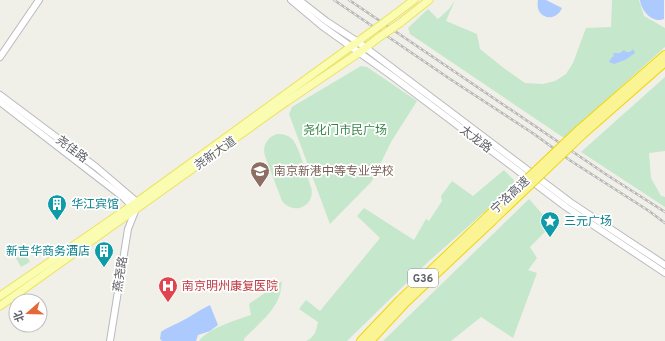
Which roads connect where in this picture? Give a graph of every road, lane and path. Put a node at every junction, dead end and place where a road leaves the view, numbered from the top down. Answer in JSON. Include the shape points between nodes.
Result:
{"nodes":[{"id":1,"x":39,"y":0,"type":"edge"},
{"id":2,"x":291,"y":0,"type":"edge"},
{"id":3,"x":299,"y":0,"type":"edge"},
{"id":4,"x":414,"y":0,"type":"edge"},
{"id":5,"x":429,"y":0,"type":"edge"},
{"id":6,"x":355,"y":44,"type":"junction"},
{"id":7,"x":363,"y":50,"type":"junction"},
{"id":8,"x":665,"y":54,"type":"edge"},
{"id":9,"x":0,"y":57,"type":"edge"},
{"id":10,"x":665,"y":62,"type":"edge"},
{"id":11,"x":0,"y":95,"type":"edge"},
{"id":12,"x":0,"y":102,"type":"edge"},
{"id":13,"x":581,"y":132,"type":"junction"},
{"id":14,"x":135,"y":206,"type":"junction"},
{"id":15,"x":489,"y":220,"type":"junction"},
{"id":16,"x":665,"y":265,"type":"edge"},
{"id":17,"x":665,"y":272,"type":"edge"},
{"id":18,"x":0,"y":296,"type":"edge"},
{"id":19,"x":0,"y":306,"type":"edge"},
{"id":20,"x":110,"y":341,"type":"edge"},
{"id":21,"x":361,"y":341,"type":"edge"},
{"id":22,"x":370,"y":341,"type":"edge"}],
"edges":[{"from":1,"to":9,"type":"main road"},
{"from":2,"to":6,"type":"main road","name":"太龙路","via":[[322,26]]},
{"from":3,"to":6,"type":"main road","name":"太龙路"},
{"from":4,"to":6,"type":"main road","name":"尧新大道","bridge":true},
{"from":5,"to":7,"type":"main road","name":"尧新大道","bridge":true},
{"from":6,"to":7,"type":"main road","name":"太龙路"},
{"from":6,"to":14,"type":"main road","name":"尧新大道"},
{"from":7,"to":14,"type":"main road","name":"尧新大道"},
{"from":7,"to":16,"type":"main road","name":"太龙路","via":[[570,202]]},
{"from":7,"to":17,"type":"main road","name":"太龙路","via":[[566,207]]},
{"from":8,"to":13,"type":"highway","name":"宁洛高速","number":"G36"},
{"from":10,"to":13,"type":"highway","name":"宁洛高速","number":"G36"},
{"from":11,"to":14,"type":"main road","name":"尧佳路","via":[[96,167]]},
{"from":12,"to":14,"type":"main road","name":"尧佳路"},
{"from":13,"to":15,"type":"highway","name":"宁洛高速","number":"G36","bridge":true},
{"from":14,"to":18,"type":"main road","name":"尧新大道"},
{"from":14,"to":19,"type":"main road","name":"尧新大道"},
{"from":14,"to":20,"type":"main road","name":"燕尧路","via":[[128,229]]},
{"from":15,"to":21,"type":"highway","name":"宁洛高速","number":"G36","via":[[400,300]]},
{"from":15,"to":22,"type":"highway","name":"宁洛高速","number":"G36"}]}
